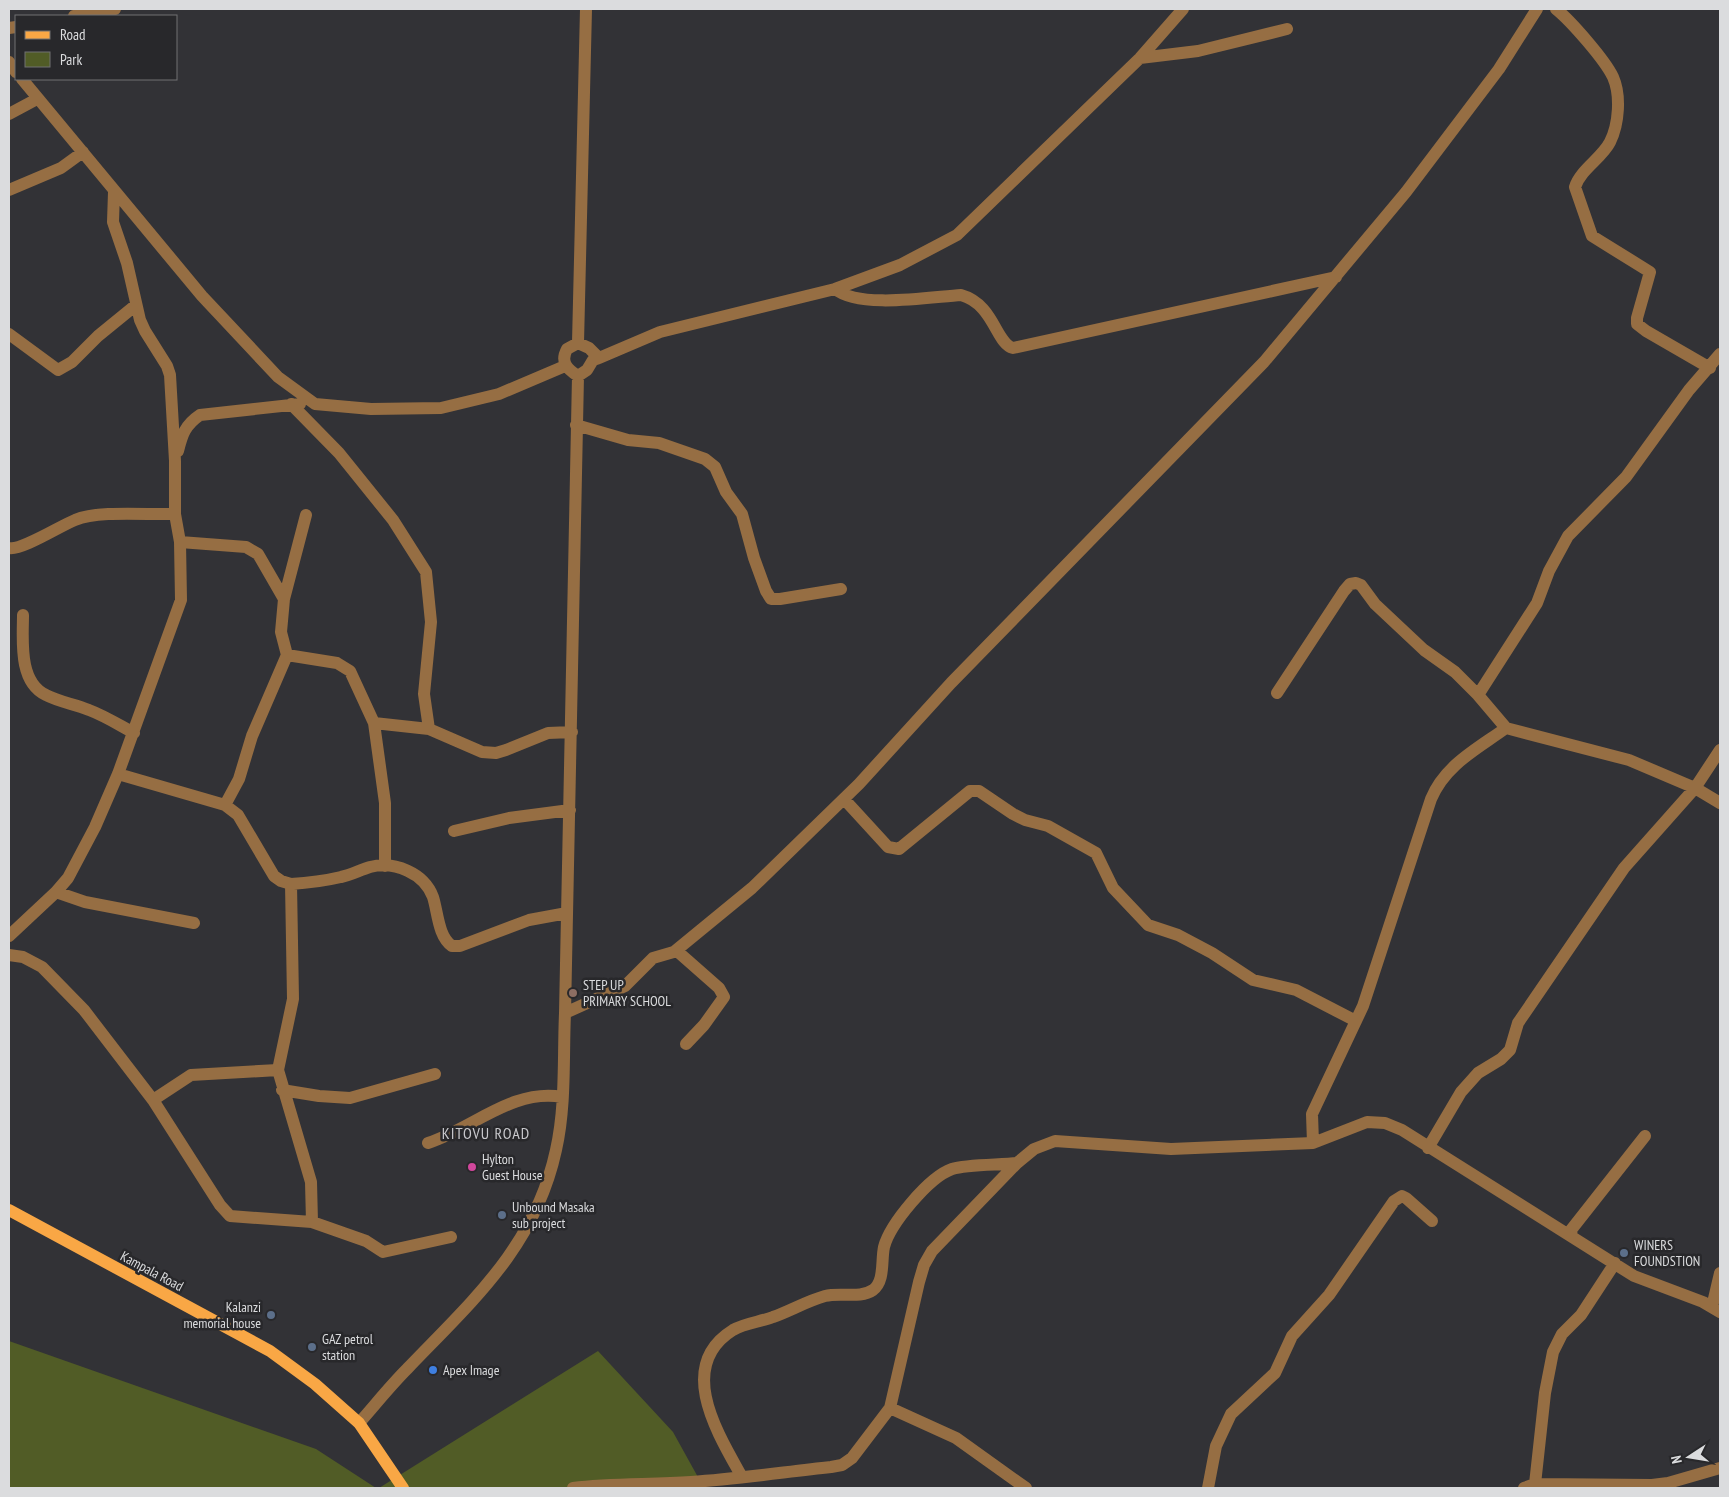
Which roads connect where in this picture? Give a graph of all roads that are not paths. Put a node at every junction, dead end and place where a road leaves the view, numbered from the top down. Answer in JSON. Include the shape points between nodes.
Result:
{"nodes":[{"id":1,"x":115,"y":9,"type":"edge"},
{"id":2,"x":586,"y":9,"type":"edge"},
{"id":3,"x":1183,"y":9,"type":"edge"},
{"id":4,"x":1537,"y":9,"type":"edge"},
{"id":5,"x":1556,"y":9,"type":"edge"},
{"id":6,"x":80,"y":15,"type":"edge"},
{"id":7,"x":1288,"y":29,"type":"dead end"},
{"id":8,"x":1140,"y":58,"type":"junction"},
{"id":9,"x":23,"y":80,"type":"edge"},
{"id":10,"x":38,"y":99,"type":"junction"},
{"id":11,"x":9,"y":114,"type":"edge"},
{"id":12,"x":83,"y":152,"type":"junction"},
{"id":13,"x":9,"y":190,"type":"edge"},
{"id":14,"x":114,"y":192,"type":"junction"},
{"id":15,"x":1336,"y":277,"type":"junction"},
{"id":16,"x":835,"y":289,"type":"junction"},
{"id":17,"x":136,"y":305,"type":"junction"},
{"id":18,"x":9,"y":334,"type":"edge"},
{"id":19,"x":578,"y":344,"type":"junction"},
{"id":20,"x":1720,"y":354,"type":"edge"},
{"id":21,"x":599,"y":358,"type":"junction"},
{"id":22,"x":565,"y":366,"type":"junction"},
{"id":23,"x":1710,"y":368,"type":"junction"},
{"id":24,"x":578,"y":376,"type":"junction"},
{"id":25,"x":292,"y":404,"type":"junction"},
{"id":26,"x":315,"y":404,"type":"junction"},
{"id":27,"x":576,"y":425,"type":"junction"},
{"id":28,"x":175,"y":461,"type":"junction"},
{"id":29,"x":175,"y":514,"type":"junction"},
{"id":30,"x":306,"y":515,"type":"dead end"},
{"id":31,"x":180,"y":542,"type":"junction"},
{"id":32,"x":9,"y":548,"type":"edge"},
{"id":33,"x":841,"y":589,"type":"dead end"},
{"id":34,"x":284,"y":599,"type":"junction"},
{"id":35,"x":23,"y":614,"type":"dead end"},
{"id":36,"x":287,"y":655,"type":"junction"},
{"id":37,"x":1276,"y":693,"type":"dead end"},
{"id":38,"x":1478,"y":695,"type":"junction"},
{"id":39,"x":374,"y":723,"type":"junction"},
{"id":40,"x":1506,"y":728,"type":"junction"},
{"id":41,"x":428,"y":729,"type":"junction"},
{"id":42,"x":572,"y":732,"type":"junction"},
{"id":43,"x":134,"y":733,"type":"junction"},
{"id":44,"x":1720,"y":750,"type":"edge"},
{"id":45,"x":118,"y":774,"type":"junction"},
{"id":46,"x":1695,"y":788,"type":"junction"},
{"id":47,"x":844,"y":799,"type":"junction"},
{"id":48,"x":1720,"y":803,"type":"edge"},
{"id":49,"x":225,"y":805,"type":"junction"},
{"id":50,"x":570,"y":810,"type":"junction"},
{"id":51,"x":454,"y":831,"type":"dead end"},
{"id":52,"x":385,"y":866,"type":"junction"},
{"id":53,"x":291,"y":884,"type":"junction"},
{"id":54,"x":56,"y":892,"type":"junction"},
{"id":55,"x":567,"y":913,"type":"junction"},
{"id":56,"x":194,"y":923,"type":"dead end"},
{"id":57,"x":9,"y":936,"type":"edge"},
{"id":58,"x":674,"y":952,"type":"junction"},
{"id":59,"x":9,"y":955,"type":"edge"},
{"id":60,"x":564,"y":1013,"type":"junction"},
{"id":61,"x":1356,"y":1021,"type":"junction"},
{"id":62,"x":686,"y":1044,"type":"dead end"},
{"id":63,"x":278,"y":1070,"type":"junction"},
{"id":64,"x":435,"y":1074,"type":"dead end"},
{"id":65,"x":282,"y":1090,"type":"junction"},
{"id":66,"x":562,"y":1097,"type":"junction"},
{"id":67,"x":153,"y":1100,"type":"junction"},
{"id":68,"x":1645,"y":1136,"type":"dead end"},
{"id":69,"x":428,"y":1143,"type":"dead end"},
{"id":70,"x":1313,"y":1143,"type":"junction"},
{"id":71,"x":1428,"y":1148,"type":"junction"},
{"id":72,"x":1017,"y":1163,"type":"junction"},
{"id":73,"x":9,"y":1210,"type":"edge"},
{"id":74,"x":1432,"y":1221,"type":"dead end"},
{"id":75,"x":312,"y":1222,"type":"junction"},
{"id":76,"x":451,"y":1237,"type":"dead end"},
{"id":77,"x":1572,"y":1237,"type":"junction"},
{"id":78,"x":1615,"y":1263,"type":"junction"},
{"id":79,"x":1720,"y":1273,"type":"edge"},
{"id":80,"x":1716,"y":1310,"type":"edge"},
{"id":81,"x":890,"y":1408,"type":"junction"},
{"id":82,"x":359,"y":1423,"type":"junction"},
{"id":83,"x":1720,"y":1468,"type":"edge"},
{"id":84,"x":742,"y":1477,"type":"junction"},
{"id":85,"x":1530,"y":1486,"type":"edge"},
{"id":86,"x":403,"y":1488,"type":"edge"},
{"id":87,"x":573,"y":1488,"type":"edge"},
{"id":88,"x":1026,"y":1488,"type":"edge"},
{"id":89,"x":1208,"y":1488,"type":"edge"}],
"edges":[{"from":1,"to":6,"type":"street"},
{"from":2,"to":19,"type":"street"},
{"from":3,"to":8,"type":"street"},
{"from":4,"to":15,"type":"street","via":[[1482,92]]},
{"from":5,"to":23,"type":"street","via":[[1571,21],[1612,77],[1617,95],[1617,115],[1610,142],[1575,187],[1589,229],[1599,242],[1650,272],[1637,324]]},
{"from":7,"to":8,"type":"street","via":[[1198,51]]},
{"from":8,"to":16,"type":"street","via":[[957,235],[900,265]]},
{"from":9,"to":10,"type":"street"},
{"from":10,"to":11,"type":"street"},
{"from":10,"to":12,"type":"street"},
{"from":12,"to":13,"type":"street","via":[[61,168]]},
{"from":12,"to":14,"type":"street"},
{"from":14,"to":17,"type":"street","via":[[113,222],[127,263]]},
{"from":14,"to":26,"type":"street","via":[[202,296],[278,377]]},
{"from":15,"to":16,"type":"street","via":[[1013,348],[1005,342],[981,304],[971,298],[961,295],[867,300]]},
{"from":15,"to":47,"type":"street","via":[[1264,362],[951,682]]},
{"from":16,"to":21,"type":"street","via":[[660,332]]},
{"from":17,"to":18,"type":"street","via":[[72,362],[58,370]]},
{"from":17,"to":28,"type":"street","via":[[145,331],[163,357],[170,375]]},
{"from":19,"to":21,"type":"street"},
{"from":19,"to":22,"type":"street","via":[[567,348]]},
{"from":20,"to":23,"type":"street"},
{"from":21,"to":24,"type":"street"},
{"from":22,"to":24,"type":"street"},
{"from":22,"to":26,"type":"street","via":[[499,394],[442,408],[371,409]]},
{"from":23,"to":38,"type":"street","via":[[1689,390],[1626,477],[1568,536],[1549,571],[1537,603]]},
{"from":24,"to":27,"type":"street"},
{"from":25,"to":26,"type":"street"},
{"from":25,"to":28,"type":"street","via":[[200,415],[184,430]]},
{"from":25,"to":41,"type":"street","via":[[339,453],[393,520],[426,572],[431,622],[424,694]]},
{"from":27,"to":33,"type":"street","via":[[628,440],[659,443],[705,459],[715,467],[726,492],[742,514],[754,558],[771,599]]},
{"from":27,"to":42,"type":"street"},
{"from":28,"to":29,"type":"street"},
{"from":29,"to":31,"type":"street"},
{"from":29,"to":32,"type":"street","via":[[85,516],[45,533],[21,548]]},
{"from":30,"to":34,"type":"street"},
{"from":31,"to":34,"type":"street","via":[[252,550],[258,554]]},
{"from":31,"to":43,"type":"street","via":[[181,600]]},
{"from":34,"to":36,"type":"street","via":[[281,632]]},
{"from":35,"to":43,"type":"street","via":[[22,652],[36,689],[90,710]]},
{"from":36,"to":39,"type":"street","via":[[345,666]]},
{"from":36,"to":49,"type":"street","via":[[252,736],[239,779]]},
{"from":37,"to":38,"type":"street","via":[[1344,591],[1356,582],[1424,650]]},
{"from":38,"to":40,"type":"street"},
{"from":39,"to":41,"type":"street"},
{"from":39,"to":52,"type":"street","via":[[385,803]]},
{"from":40,"to":46,"type":"street","via":[[1629,760]]},
{"from":40,"to":61,"type":"street","via":[[1448,770],[1438,782]]},
{"from":41,"to":42,"type":"street","via":[[482,752],[496,753],[537,736]]},
{"from":42,"to":50,"type":"street"},
{"from":43,"to":45,"type":"street"},
{"from":44,"to":46,"type":"street"},
{"from":45,"to":49,"type":"street"},
{"from":45,"to":54,"type":"street","via":[[96,827],[68,878]]},
{"from":46,"to":48,"type":"street"},
{"from":46,"to":71,"type":"street","via":[[1624,868],[1518,1023],[1510,1050],[1478,1073],[1461,1092]]},
{"from":47,"to":58,"type":"street","via":[[752,888]]},
{"from":47,"to":61,"type":"street","via":[[888,847],[899,849],[970,791],[979,791],[1013,814],[1048,826],[1096,853],[1113,888],[1148,925],[1178,935],[1253,980],[1296,990]]},
{"from":49,"to":53,"type":"street","via":[[238,814],[274,876]]},
{"from":50,"to":51,"type":"street","via":[[509,818]]},
{"from":50,"to":55,"type":"street"},
{"from":52,"to":53,"type":"street","via":[[370,867],[337,878]]},
{"from":52,"to":55,"type":"street","via":[[415,873],[425,882],[444,938],[452,946],[460,946],[530,920]]},
{"from":53,"to":63,"type":"street","via":[[293,1000]]},
{"from":54,"to":56,"type":"street","via":[[85,902]]},
{"from":54,"to":57,"type":"street"},
{"from":55,"to":60,"type":"street"},
{"from":58,"to":60,"type":"street","via":[[653,958],[625,986]]},
{"from":58,"to":62,"type":"street","via":[[682,954],[719,988],[724,997]]},
{"from":59,"to":67,"type":"street","via":[[23,957],[42,967],[84,1010]]},
{"from":60,"to":66,"type":"street"},
{"from":61,"to":70,"type":"street","via":[[1312,1114]]},
{"from":63,"to":65,"type":"street"},
{"from":63,"to":67,"type":"street","via":[[190,1075]]},
{"from":64,"to":65,"type":"street","via":[[350,1098]]},
{"from":65,"to":75,"type":"street","via":[[311,1182]]},
{"from":66,"to":69,"type":"street","via":[[547,1094],[498,1108],[456,1132]]},
{"from":66,"to":82,"type":"street","via":[[556,1149],[533,1219],[500,1269],[468,1308]]},
{"from":67,"to":75,"type":"street","via":[[230,1216]]},
{"from":68,"to":77,"type":"street","via":[[1571,1230]]},
{"from":70,"to":71,"type":"street","via":[[1367,1122],[1402,1130]]},
{"from":70,"to":72,"type":"street","via":[[1171,1149],[1055,1141],[1034,1149]]},
{"from":71,"to":77,"type":"street"},
{"from":72,"to":81,"type":"street","via":[[932,1251],[924,1265]]},
{"from":72,"to":84,"type":"street","via":[[952,1169],[924,1188],[904,1212],[884,1246],[880,1281],[864,1295],[837,1293],[747,1324],[733,1330],[708,1354],[703,1386],[707,1404],[718,1435]]},
{"from":73,"to":82,"type":"main road","name":"Kampala Road","via":[[270,1351],[315,1384]]},
{"from":74,"to":89,"type":"street","via":[[1406,1198],[1402,1196],[1394,1202],[1329,1296],[1292,1336],[1275,1373],[1231,1414],[1216,1446]]},
{"from":75,"to":76,"type":"street","via":[[366,1241],[382,1252]]},
{"from":77,"to":78,"type":"street"},
{"from":78,"to":80,"type":"street","via":[[1634,1276]]},
{"from":78,"to":85,"type":"street","via":[[1581,1315],[1562,1334],[1553,1352]]},
{"from":79,"to":80,"type":"street"},
{"from":81,"to":84,"type":"street","via":[[852,1458],[842,1465]]},
{"from":81,"to":88,"type":"street","via":[[956,1438]]},
{"from":82,"to":86,"type":"main road","name":"Kampala Road"},
{"from":83,"to":85,"type":"street","via":[[1668,1484]]},
{"from":84,"to":87,"type":"street"}]}
